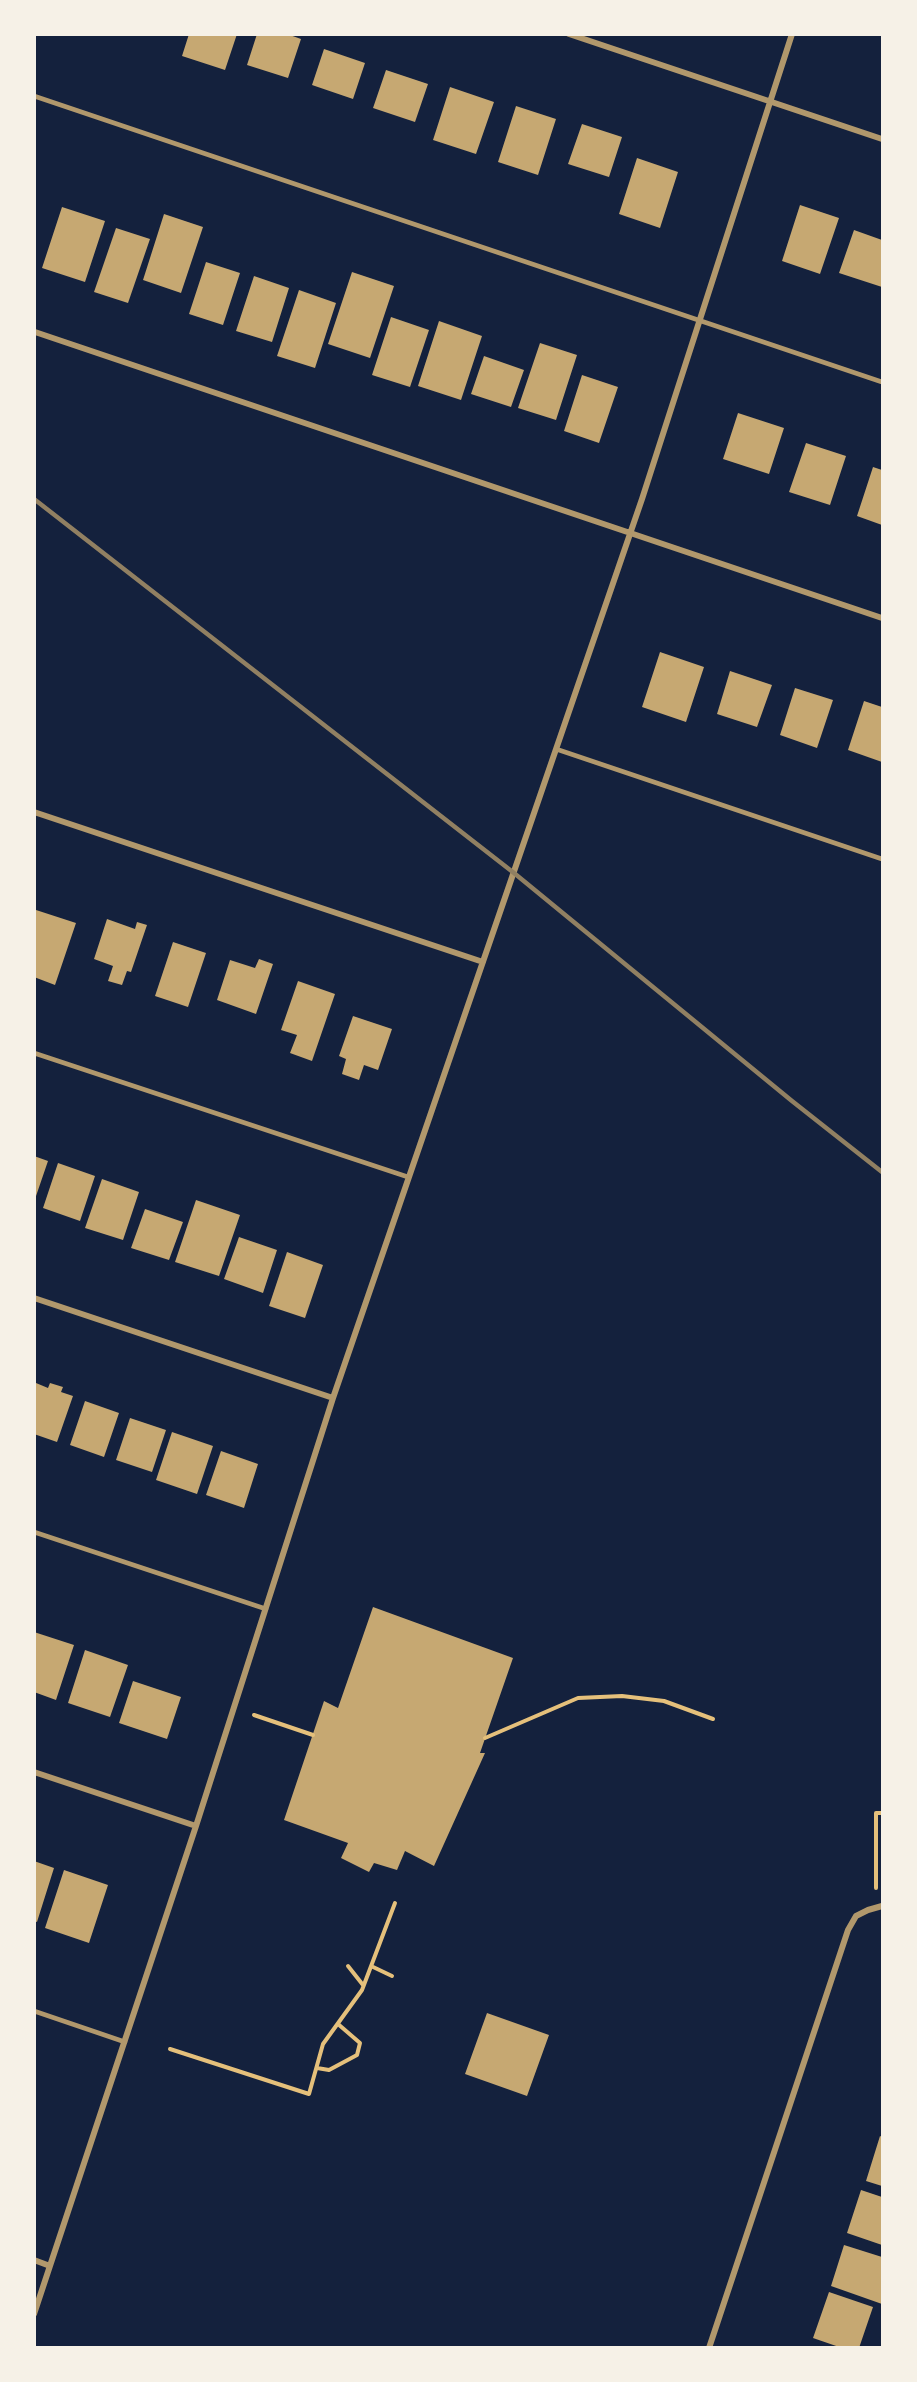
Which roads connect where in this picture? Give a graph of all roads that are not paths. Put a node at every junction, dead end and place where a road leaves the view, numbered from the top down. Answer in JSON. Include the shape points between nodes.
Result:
{"nodes":[{"id":1,"x":569,"y":34,"type":"edge"},
{"id":2,"x":792,"y":34,"type":"edge"},
{"id":3,"x":34,"y":96,"type":"edge"},
{"id":4,"x":770,"y":101,"type":"junction"},
{"id":5,"x":882,"y":140,"type":"edge"},
{"id":6,"x":700,"y":321,"type":"junction"},
{"id":7,"x":34,"y":332,"type":"edge"},
{"id":8,"x":882,"y":382,"type":"edge"},
{"id":9,"x":629,"y":534,"type":"junction"},
{"id":10,"x":882,"y":618,"type":"edge"},
{"id":11,"x":556,"y":749,"type":"junction"},
{"id":12,"x":34,"y":812,"type":"edge"},
{"id":13,"x":882,"y":859,"type":"edge"},
{"id":14,"x":483,"y":962,"type":"junction"},
{"id":15,"x":34,"y":1053,"type":"edge"},
{"id":16,"x":408,"y":1177,"type":"junction"},
{"id":17,"x":34,"y":1298,"type":"edge"},
{"id":18,"x":333,"y":1398,"type":"junction"},
{"id":19,"x":34,"y":1532,"type":"edge"},
{"id":20,"x":266,"y":1609,"type":"junction"},
{"id":21,"x":34,"y":1772,"type":"edge"},
{"id":22,"x":196,"y":1826,"type":"junction"},
{"id":23,"x":879,"y":1907,"type":"edge"},
{"id":24,"x":34,"y":2011,"type":"edge"},
{"id":25,"x":125,"y":2042,"type":"junction"},
{"id":26,"x":34,"y":2260,"type":"edge"},
{"id":27,"x":50,"y":2266,"type":"junction"},
{"id":28,"x":34,"y":2314,"type":"edge"},
{"id":29,"x":709,"y":2348,"type":"edge"}],
"edges":[{"from":1,"to":4,"type":"street"},
{"from":2,"to":4,"type":"street"},
{"from":3,"to":6,"type":"lane"},
{"from":4,"to":5,"type":"street"},
{"from":4,"to":6,"type":"street"},
{"from":6,"to":8,"type":"lane"},
{"from":6,"to":9,"type":"street"},
{"from":7,"to":9,"type":"street"},
{"from":9,"to":10,"type":"street"},
{"from":9,"to":11,"type":"street"},
{"from":11,"to":13,"type":"lane"},
{"from":11,"to":14,"type":"street"},
{"from":12,"to":14,"type":"street"},
{"from":14,"to":16,"type":"street"},
{"from":15,"to":16,"type":"lane"},
{"from":16,"to":18,"type":"street"},
{"from":17,"to":18,"type":"street"},
{"from":18,"to":20,"type":"street"},
{"from":19,"to":20,"type":"lane"},
{"from":20,"to":22,"type":"street"},
{"from":21,"to":22,"type":"street"},
{"from":22,"to":25,"type":"street"},
{"from":23,"to":29,"type":"street","via":[[856,1916],[848,1930]]},
{"from":24,"to":25,"type":"lane"},
{"from":25,"to":27,"type":"street"},
{"from":26,"to":27,"type":"street"},
{"from":27,"to":28,"type":"street"}]}
